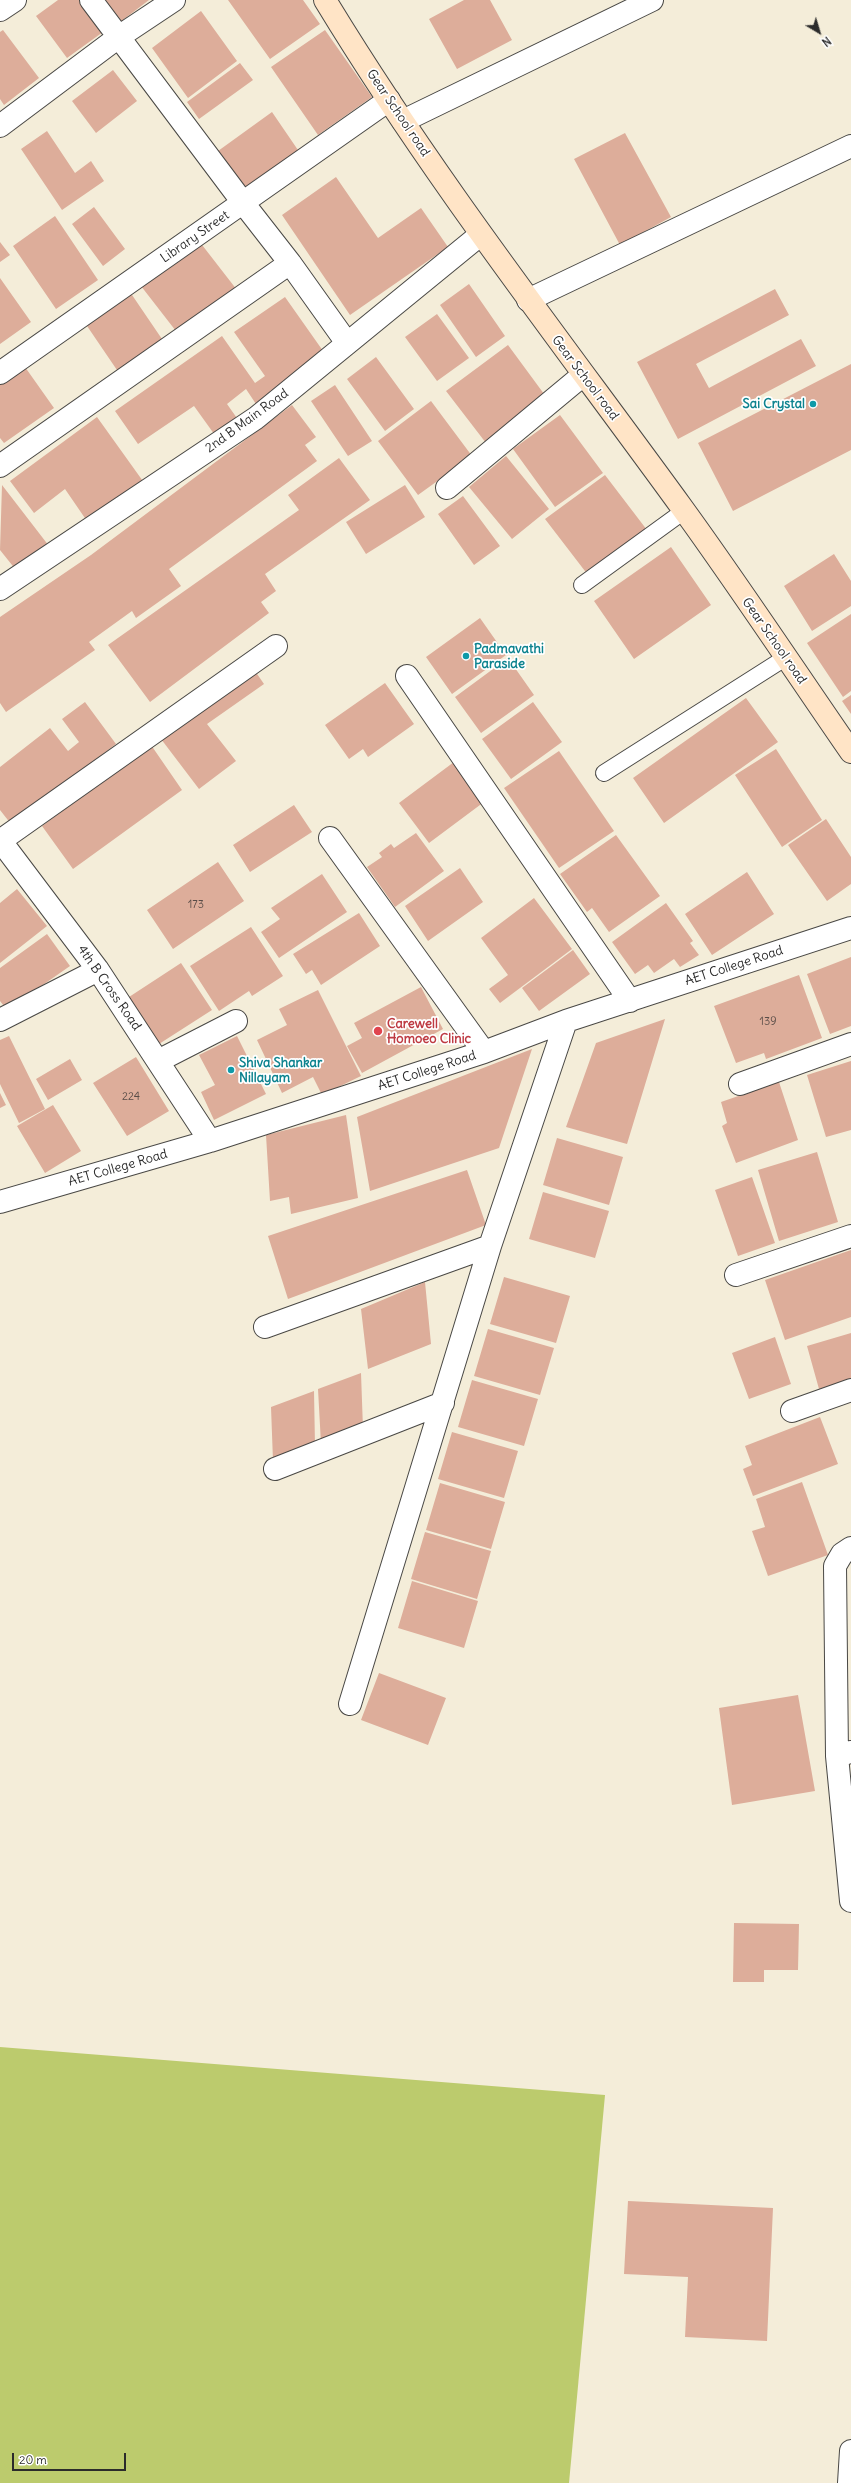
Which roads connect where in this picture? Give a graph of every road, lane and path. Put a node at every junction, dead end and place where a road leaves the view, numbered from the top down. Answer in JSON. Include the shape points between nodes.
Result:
{"nodes":[{"id":1,"x":15,"y":0,"type":"edge"},
{"id":2,"x":91,"y":0,"type":"edge"},
{"id":3,"x":174,"y":0,"type":"edge"},
{"id":4,"x":325,"y":0,"type":"edge"},
{"id":5,"x":652,"y":0,"type":"edge"},
{"id":6,"x":0,"y":10,"type":"edge"},
{"id":7,"x":120,"y":36,"type":"junction"},
{"id":8,"x":389,"y":100,"type":"junction"},
{"id":9,"x":403,"y":121,"type":"junction"},
{"id":10,"x":0,"y":126,"type":"edge"},
{"id":11,"x":851,"y":146,"type":"edge"},
{"id":12,"x":244,"y":204,"type":"junction"},
{"id":13,"x":480,"y":235,"type":"junction"},
{"id":14,"x":290,"y":263,"type":"junction"},
{"id":15,"x":528,"y":300,"type":"junction"},
{"id":16,"x":347,"y":343,"type":"junction"},
{"id":17,"x":0,"y":373,"type":"edge"},
{"id":18,"x":583,"y":375,"type":"junction"},
{"id":19,"x":0,"y":466,"type":"edge"},
{"id":20,"x":447,"y":488,"type":"dead end"},
{"id":21,"x":684,"y":511,"type":"junction"},
{"id":22,"x":582,"y":584,"type":"dead end"},
{"id":23,"x":0,"y":589,"type":"edge"},
{"id":24,"x":276,"y":646,"type":"dead end"},
{"id":25,"x":785,"y":658,"type":"junction"},
{"id":26,"x":407,"y":676,"type":"dead end"},
{"id":27,"x":851,"y":752,"type":"edge"},
{"id":28,"x":604,"y":773,"type":"dead end"},
{"id":29,"x":330,"y":838,"type":"dead end"},
{"id":30,"x":0,"y":840,"type":"edge"},
{"id":31,"x":851,"y":928,"type":"edge"},
{"id":32,"x":98,"y":970,"type":"junction"},
{"id":33,"x":630,"y":1000,"type":"junction"},
{"id":34,"x":0,"y":1020,"type":"edge"},
{"id":35,"x":236,"y":1021,"type":"dead end"},
{"id":36,"x":566,"y":1021,"type":"junction"},
{"id":37,"x":851,"y":1044,"type":"edge"},
{"id":38,"x":484,"y":1052,"type":"junction"},
{"id":39,"x":158,"y":1061,"type":"junction"},
{"id":40,"x":740,"y":1084,"type":"dead end"},
{"id":41,"x":210,"y":1141,"type":"junction"},
{"id":42,"x":0,"y":1202,"type":"edge"},
{"id":43,"x":851,"y":1236,"type":"edge"},
{"id":44,"x":490,"y":1246,"type":"junction"},
{"id":45,"x":736,"y":1275,"type":"dead end"},
{"id":46,"x":265,"y":1327,"type":"dead end"},
{"id":47,"x":851,"y":1390,"type":"edge"},
{"id":48,"x":443,"y":1403,"type":"junction"},
{"id":49,"x":792,"y":1411,"type":"dead end"},
{"id":50,"x":275,"y":1469,"type":"dead end"},
{"id":51,"x":851,"y":1548,"type":"edge"},
{"id":52,"x":350,"y":1704,"type":"dead end"},
{"id":53,"x":844,"y":1754,"type":"edge"},
{"id":54,"x":851,"y":1901,"type":"edge"},
{"id":55,"x":851,"y":2451,"type":"edge"},
{"id":56,"x":848,"y":2483,"type":"edge"}],
"edges":[{"from":1,"to":6,"type":"street"},
{"from":2,"to":7,"type":"street"},
{"from":3,"to":7,"type":"street"},
{"from":4,"to":8,"type":"main road","name":"Gear School road"},
{"from":5,"to":9,"type":"street"},
{"from":7,"to":10,"type":"street"},
{"from":7,"to":12,"type":"street"},
{"from":8,"to":9,"type":"main road","name":"Gear School road"},
{"from":8,"to":12,"type":"street","name":"Library Street"},
{"from":9,"to":13,"type":"main road","name":"Gear School road"},
{"from":11,"to":15,"type":"street"},
{"from":12,"to":14,"type":"street"},
{"from":12,"to":17,"type":"street","name":"Library Street"},
{"from":13,"to":15,"type":"main road","name":"Gear School road"},
{"from":13,"to":16,"type":"street","name":"2nd B Main Road"},
{"from":14,"to":16,"type":"street"},
{"from":14,"to":19,"type":"street"},
{"from":15,"to":18,"type":"main road","name":"Gear School road"},
{"from":16,"to":23,"type":"street","name":"2nd B Main Road","via":[[256,418]]},
{"from":18,"to":20,"type":"street"},
{"from":18,"to":21,"type":"main road","name":"Gear School road"},
{"from":21,"to":22,"type":"lane"},
{"from":21,"to":25,"type":"main road","name":"Gear School road"},
{"from":24,"to":30,"type":"street"},
{"from":25,"to":27,"type":"main road","name":"Gear School road"},
{"from":25,"to":28,"type":"lane"},
{"from":26,"to":33,"type":"street"},
{"from":29,"to":38,"type":"street"},
{"from":30,"to":32,"type":"street","name":"4th B Cross Road"},
{"from":31,"to":33,"type":"street","name":"AET College Road"},
{"from":32,"to":34,"type":"street"},
{"from":32,"to":39,"type":"street","name":"4th B Cross Road"},
{"from":33,"to":36,"type":"street","name":"AET College Road"},
{"from":35,"to":39,"type":"street"},
{"from":36,"to":38,"type":"street","name":"AET College Road"},
{"from":36,"to":44,"type":"street"},
{"from":37,"to":40,"type":"street"},
{"from":38,"to":41,"type":"street","name":"AET College Road"},
{"from":39,"to":41,"type":"street","name":"4th B Cross Road"},
{"from":41,"to":42,"type":"street","name":"AET College Road"},
{"from":43,"to":45,"type":"street"},
{"from":44,"to":46,"type":"street"},
{"from":44,"to":48,"type":"street"},
{"from":47,"to":49,"type":"street"},
{"from":48,"to":50,"type":"street"},
{"from":48,"to":52,"type":"street"},
{"from":51,"to":53,"type":"street","via":[[842,1554],[835,1566]]},
{"from":53,"to":54,"type":"street"},
{"from":55,"to":56,"type":"street"}]}
